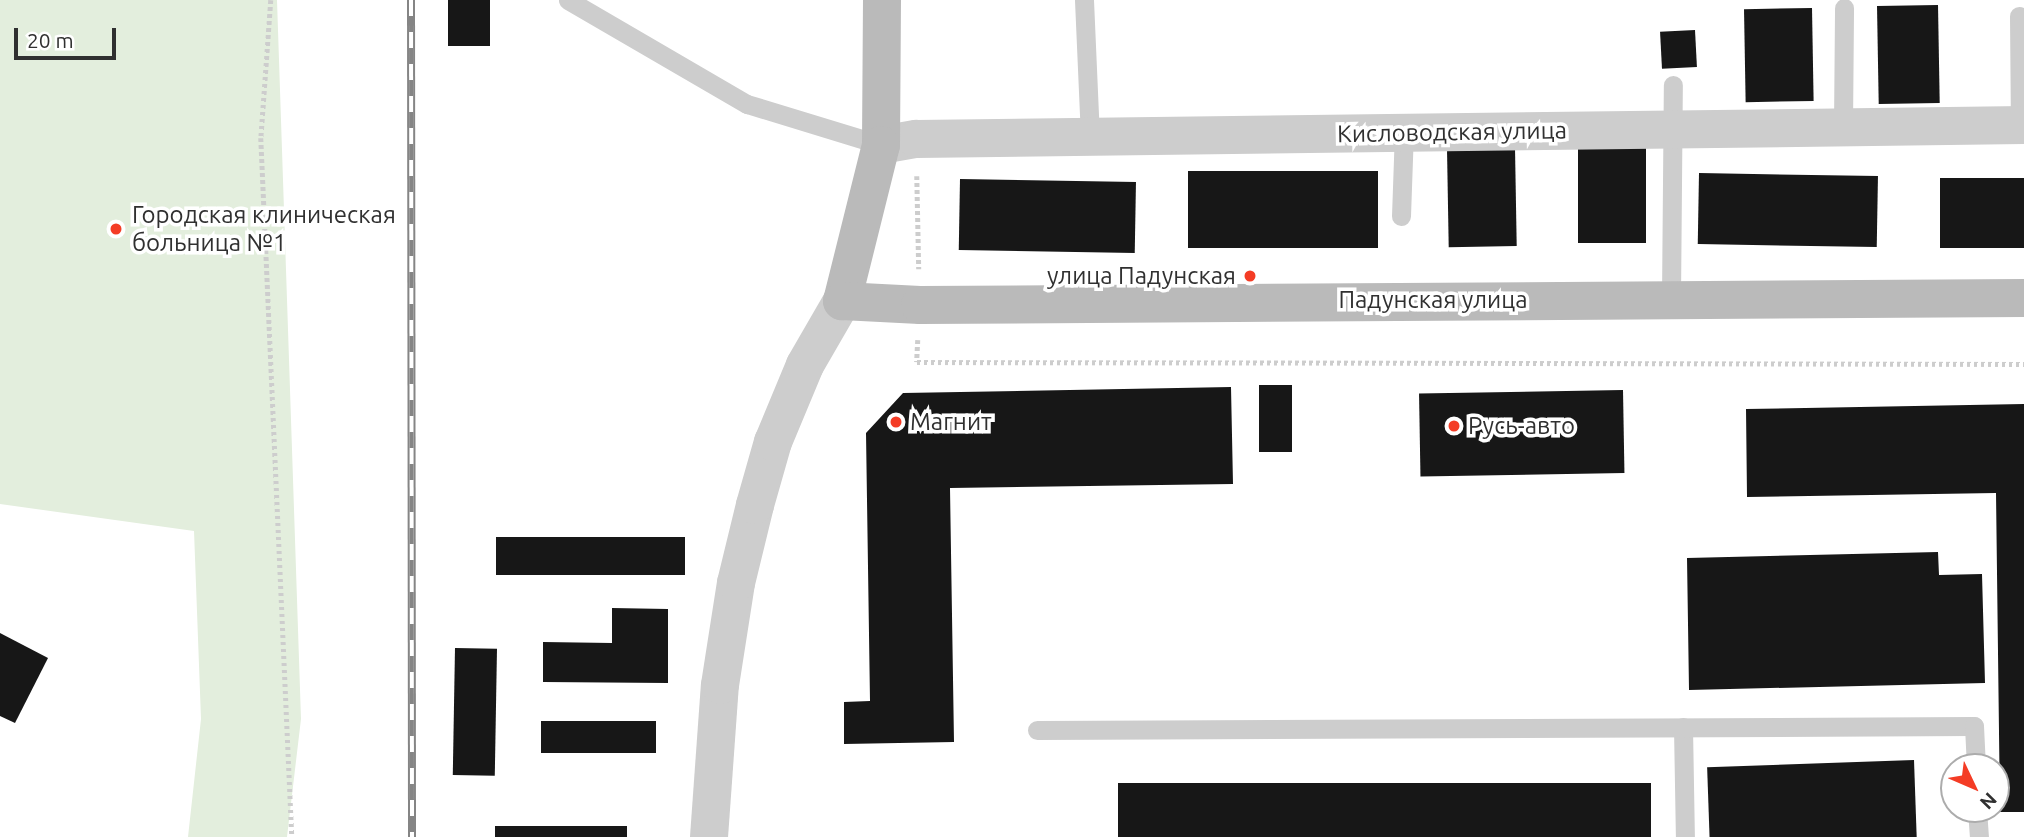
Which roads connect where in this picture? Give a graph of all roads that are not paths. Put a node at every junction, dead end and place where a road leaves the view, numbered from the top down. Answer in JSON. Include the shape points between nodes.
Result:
{"nodes":[{"id":1,"x":568,"y":0,"type":"edge"},
{"id":2,"x":882,"y":0,"type":"edge"},
{"id":3,"x":1084,"y":0,"type":"edge"},
{"id":4,"x":1844,"y":8,"type":"dead end"},
{"id":5,"x":2019,"y":16,"type":"dead end"},
{"id":6,"x":1673,"y":85,"type":"dead end"},
{"id":7,"x":2022,"y":125,"type":"edge"},
{"id":8,"x":1843,"y":127,"type":"junction"},
{"id":9,"x":1673,"y":130,"type":"junction"},
{"id":10,"x":1404,"y":132,"type":"junction"},
{"id":11,"x":1090,"y":137,"type":"junction"},
{"id":12,"x":880,"y":145,"type":"junction"},
{"id":13,"x":1401,"y":216,"type":"dead end"},
{"id":14,"x":1671,"y":298,"type":"junction"},
{"id":15,"x":2024,"y":299,"type":"edge"},
{"id":16,"x":842,"y":301,"type":"junction"},
{"id":17,"x":1683,"y":727,"type":"junction"},
{"id":18,"x":1037,"y":730,"type":"dead end"},
{"id":19,"x":1975,"y":753,"type":"edge"},
{"id":20,"x":709,"y":837,"type":"edge"},
{"id":21,"x":1685,"y":837,"type":"edge"}],
"edges":[{"from":1,"to":12,"type":"lane","via":[[747,104]]},
{"from":2,"to":12,"type":"street"},
{"from":3,"to":11,"type":"lane"},
{"from":4,"to":8,"type":"lane"},
{"from":5,"to":7,"type":"lane"},
{"from":6,"to":9,"type":"lane"},
{"from":7,"to":8,"type":"street","name":"Кисловодская улица"},
{"from":8,"to":9,"type":"street","name":"Кисловодская улица"},
{"from":9,"to":10,"type":"street","name":"Кисловодская улица"},
{"from":9,"to":14,"type":"lane"},
{"from":10,"to":11,"type":"street","name":"Кисловодская улица"},
{"from":10,"to":13,"type":"lane"},
{"from":11,"to":12,"type":"street","name":"Кисловодская улица","via":[[916,139]]},
{"from":12,"to":16,"type":"street"},
{"from":14,"to":15,"type":"street","name":"Падунская улица"},
{"from":14,"to":16,"type":"street","name":"Падунская улица"},
{"from":16,"to":20,"type":"street","via":[[805,365],[773,442],[755,505],[736,583],[720,685]]},
{"from":17,"to":18,"type":"lane"},
{"from":17,"to":19,"type":"lane","via":[[1974,726]]},
{"from":17,"to":21,"type":"lane"}]}
